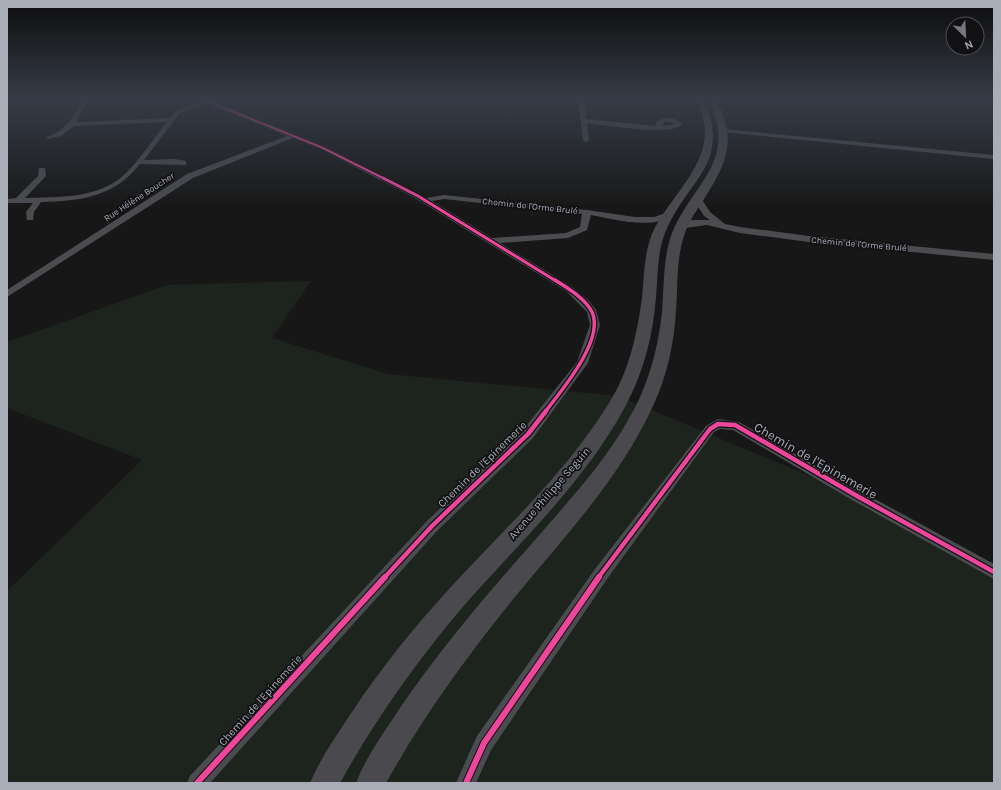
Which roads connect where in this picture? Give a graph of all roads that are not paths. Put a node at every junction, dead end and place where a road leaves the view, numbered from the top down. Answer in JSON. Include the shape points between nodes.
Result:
{"nodes":[{"id":1,"x":56,"y":136,"type":"edge"},
{"id":2,"x":159,"y":136,"type":"edge"},
{"id":3,"x":292,"y":136,"type":"joint"},
{"id":4,"x":585,"y":136,"type":"edge"},
{"id":5,"x":709,"y":136,"type":"edge"},
{"id":6,"x":724,"y":136,"type":"edge"},
{"id":7,"x":775,"y":136,"type":"edge"},
{"id":8,"x":49,"y":138,"type":"dead end"},
{"id":9,"x":586,"y":140,"type":"dead end"},
{"id":10,"x":994,"y":157,"type":"edge"},
{"id":11,"x":138,"y":162,"type":"junction"},
{"id":12,"x":182,"y":163,"type":"dead end"},
{"id":13,"x":42,"y":170,"type":"dead end"},
{"id":14,"x":40,"y":199,"type":"junction"},
{"id":15,"x":19,"y":200,"type":"junction"},
{"id":16,"x":698,"y":200,"type":"junction"},
{"id":17,"x":7,"y":201,"type":"edge"},
{"id":18,"x":426,"y":201,"type":"junction"},
{"id":19,"x":587,"y":212,"type":"junction"},
{"id":20,"x":30,"y":218,"type":"dead end"},
{"id":21,"x":635,"y":220,"type":"junction"},
{"id":22,"x":675,"y":221,"type":"junction"},
{"id":23,"x":725,"y":226,"type":"junction"},
{"id":24,"x":658,"y":237,"type":"junction"},
{"id":25,"x":489,"y":241,"type":"junction"},
{"id":26,"x":994,"y":256,"type":"edge"},
{"id":27,"x":7,"y":294,"type":"edge"},
{"id":28,"x":994,"y":572,"type":"edge"},
{"id":29,"x":197,"y":783,"type":"edge"},
{"id":30,"x":324,"y":783,"type":"edge"},
{"id":31,"x":370,"y":783,"type":"edge"},
{"id":32,"x":466,"y":783,"type":"edge"}],
"edges":[{"from":1,"to":8,"type":"street"},
{"from":2,"to":11,"type":"street"},
{"from":3,"to":18,"type":"street","name":"Chemin de l'Epinemerie","via":[[323,148]]},
{"from":3,"to":27,"type":"street","name":"Rue Hélène Boucher","via":[[190,176]]},
{"from":4,"to":9,"type":"street"},
{"from":5,"to":22,"type":"main road","name":"Avenue Philippe Seguin","via":[[706,155]]},
{"from":6,"to":16,"type":"main road","name":"Avenue Philippe Seguin","via":[[719,164]]},
{"from":7,"to":10,"type":"street"},
{"from":11,"to":12,"type":"street"},
{"from":11,"to":14,"type":"street","via":[[120,182],[104,191],[72,198]]},
{"from":13,"to":15,"type":"street","via":[[42,176]]},
{"from":14,"to":15,"type":"street"},
{"from":14,"to":20,"type":"street","via":[[30,212]]},
{"from":15,"to":17,"type":"street"},
{"from":16,"to":22,"type":"main road","name":"Avenue Philippe Seguin"},
{"from":16,"to":23,"type":"street","name":"Chemin de l'Orme Brulé","via":[[707,214]]},
{"from":18,"to":19,"type":"street","name":"Chemin de l'Orme Brulé","via":[[444,197]]},
{"from":18,"to":25,"type":"street","name":"Chemin de l'Epinemerie"},
{"from":19,"to":21,"type":"street","name":"Chemin de l'Orme Brulé"},
{"from":19,"to":25,"type":"street","via":[[584,228],[568,235]]},
{"from":21,"to":22,"type":"street","name":"Chemin de l'Orme Brulé"},
{"from":21,"to":24,"type":"street","name":"Chemin de l'Orme Brulé","via":[[648,226]]},
{"from":22,"to":23,"type":"street","name":"Chemin de l'Orme Brulé"},
{"from":22,"to":24,"type":"main road","name":"Avenue Philippe Seguin"},
{"from":22,"to":31,"type":"main road","name":"Avenue Philippe Seguin","via":[[676,240],[664,353],[654,386],[631,433],[600,479],[454,652],[407,720]]},
{"from":23,"to":26,"type":"street","name":"Chemin de l'Orme Brulé","via":[[809,239]]},
{"from":24,"to":30,"type":"main road","name":"Avenue Philippe Seguin","via":[[643,338],[634,367],[617,405],[572,469],[457,597],[400,667],[362,719]]},
{"from":25,"to":29,"type":"street","name":"Chemin de l'Epinemerie","via":[[569,289],[592,312],[595,325],[582,363],[528,434],[432,526]]},
{"from":28,"to":32,"type":"street","name":"Chemin de l'Epinemerie","via":[[736,425],[718,424],[710,428],[601,574],[484,743]]}]}
